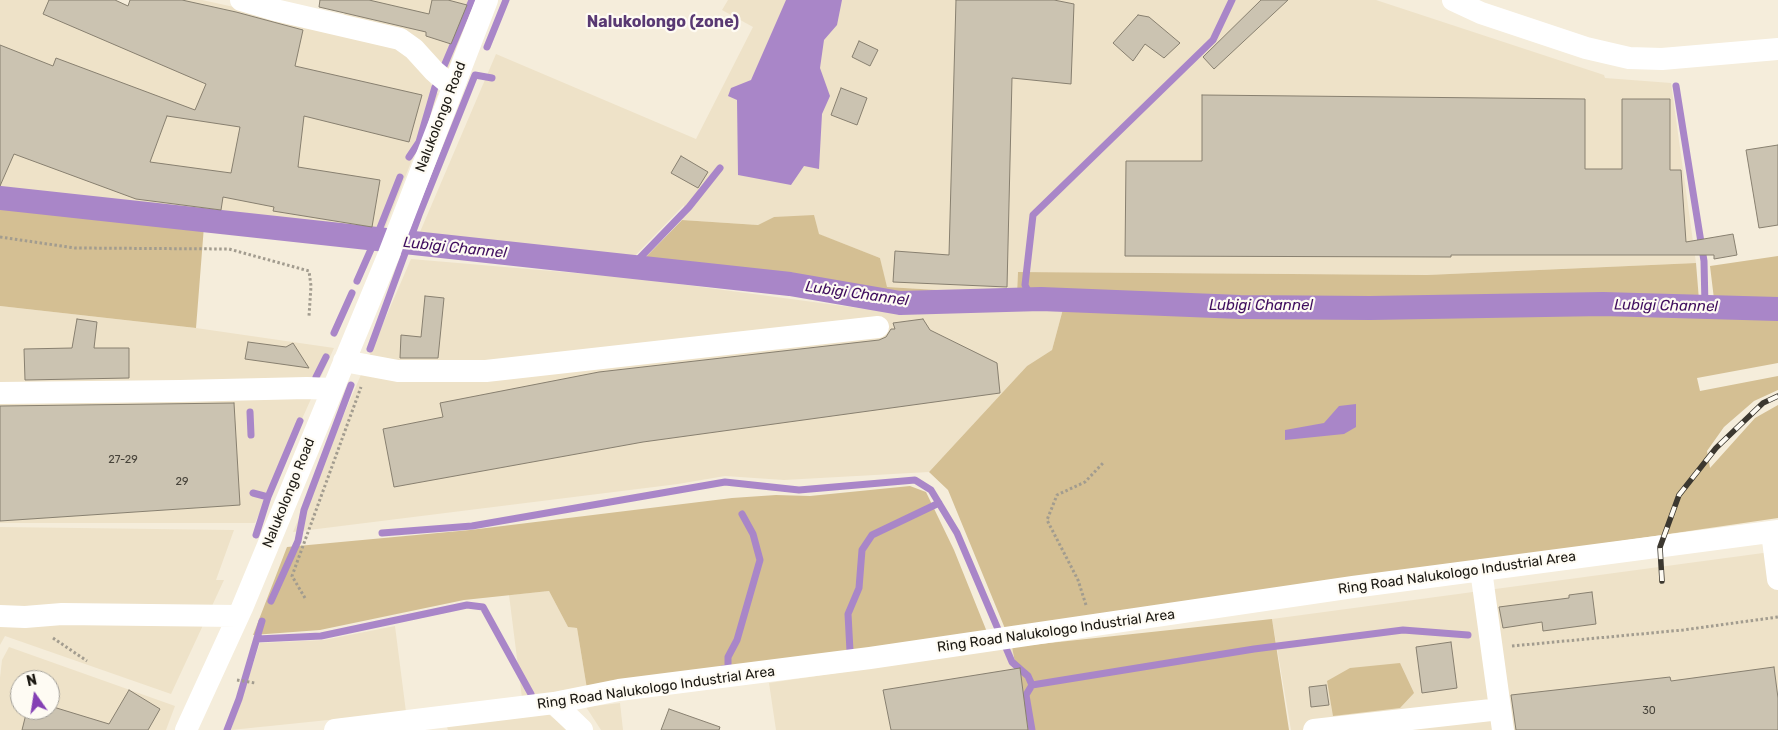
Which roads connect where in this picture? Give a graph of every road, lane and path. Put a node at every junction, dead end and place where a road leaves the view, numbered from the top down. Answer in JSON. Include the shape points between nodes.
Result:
{"nodes":[{"id":1,"x":241,"y":0,"type":"edge"},
{"id":2,"x":487,"y":0,"type":"edge"},
{"id":3,"x":1453,"y":0,"type":"edge"},
{"id":4,"x":1778,"y":50,"type":"edge"},
{"id":5,"x":453,"y":87,"type":"junction"},
{"id":6,"x":0,"y":237,"type":"edge"},
{"id":7,"x":309,"y":316,"type":"dead end"},
{"id":8,"x":878,"y":327,"type":"dead end"},
{"id":9,"x":344,"y":361,"type":"junction"},
{"id":10,"x":370,"y":366,"type":"junction"},
{"id":11,"x":332,"y":389,"type":"junction"},
{"id":12,"x":0,"y":393,"type":"edge"},
{"id":13,"x":1103,"y":463,"type":"dead end"},
{"id":14,"x":1775,"y":532,"type":"edge"},
{"id":15,"x":1480,"y":570,"type":"junction"},
{"id":16,"x":1778,"y":579,"type":"edge"},
{"id":17,"x":305,"y":598,"type":"dead end"},
{"id":18,"x":0,"y":616,"type":"edge"},
{"id":19,"x":238,"y":616,"type":"junction"},
{"id":20,"x":1778,"y":618,"type":"edge"},
{"id":21,"x":1067,"y":629,"type":"junction"},
{"id":22,"x":1492,"y":648,"type":"junction"},
{"id":23,"x":237,"y":680,"type":"dead end"},
{"id":24,"x":256,"y":683,"type":"dead end"},
{"id":25,"x":554,"y":703,"type":"junction"},
{"id":26,"x":1502,"y":719,"type":"edge"},
{"id":27,"x":186,"y":730,"type":"edge"},
{"id":28,"x":335,"y":730,"type":"edge"},
{"id":29,"x":582,"y":730,"type":"edge"},
{"id":30,"x":1314,"y":730,"type":"edge"}],
"edges":[{"from":1,"to":5,"type":"street","via":[[400,39]]},
{"from":2,"to":5,"type":"street","name":"Nalukolongo Road"},
{"from":3,"to":4,"type":"street","via":[[1586,48],[1628,58],[1672,59]]},
{"from":5,"to":9,"type":"street","name":"Nalukolongo Road"},
{"from":6,"to":7,"type":"path","via":[[75,248],[229,249],[309,271]]},
{"from":8,"to":10,"type":"street","via":[[486,371],[398,371]]},
{"from":9,"to":10,"type":"street"},
{"from":9,"to":11,"type":"street","name":"Nalukolongo Road"},
{"from":10,"to":17,"type":"path","via":[[292,576]]},
{"from":11,"to":12,"type":"street"},
{"from":11,"to":19,"type":"street","name":"Nalukolongo Road"},
{"from":13,"to":21,"type":"path","via":[[1085,482],[1057,495],[1047,520],[1078,580],[1086,605]]},
{"from":14,"to":15,"type":"street","name":"Ring Road Nalukologo Industrial Area"},
{"from":14,"to":16,"type":"street"},
{"from":15,"to":21,"type":"street","name":"Ring Road Nalukologo Industrial Area"},
{"from":15,"to":22,"type":"street"},
{"from":18,"to":19,"type":"street"},
{"from":19,"to":27,"type":"street","name":"Nalukolongo Road"},
{"from":20,"to":22,"type":"path"},
{"from":21,"to":25,"type":"street","name":"Ring Road Nalukologo Industrial Area","via":[[619,690]]},
{"from":22,"to":26,"type":"street"},
{"from":23,"to":24,"type":"path"},
{"from":25,"to":28,"type":"street","name":"Ring Road Nalukologo Industrial Area"},
{"from":25,"to":29,"type":"street"},
{"from":26,"to":30,"type":"street"}]}
